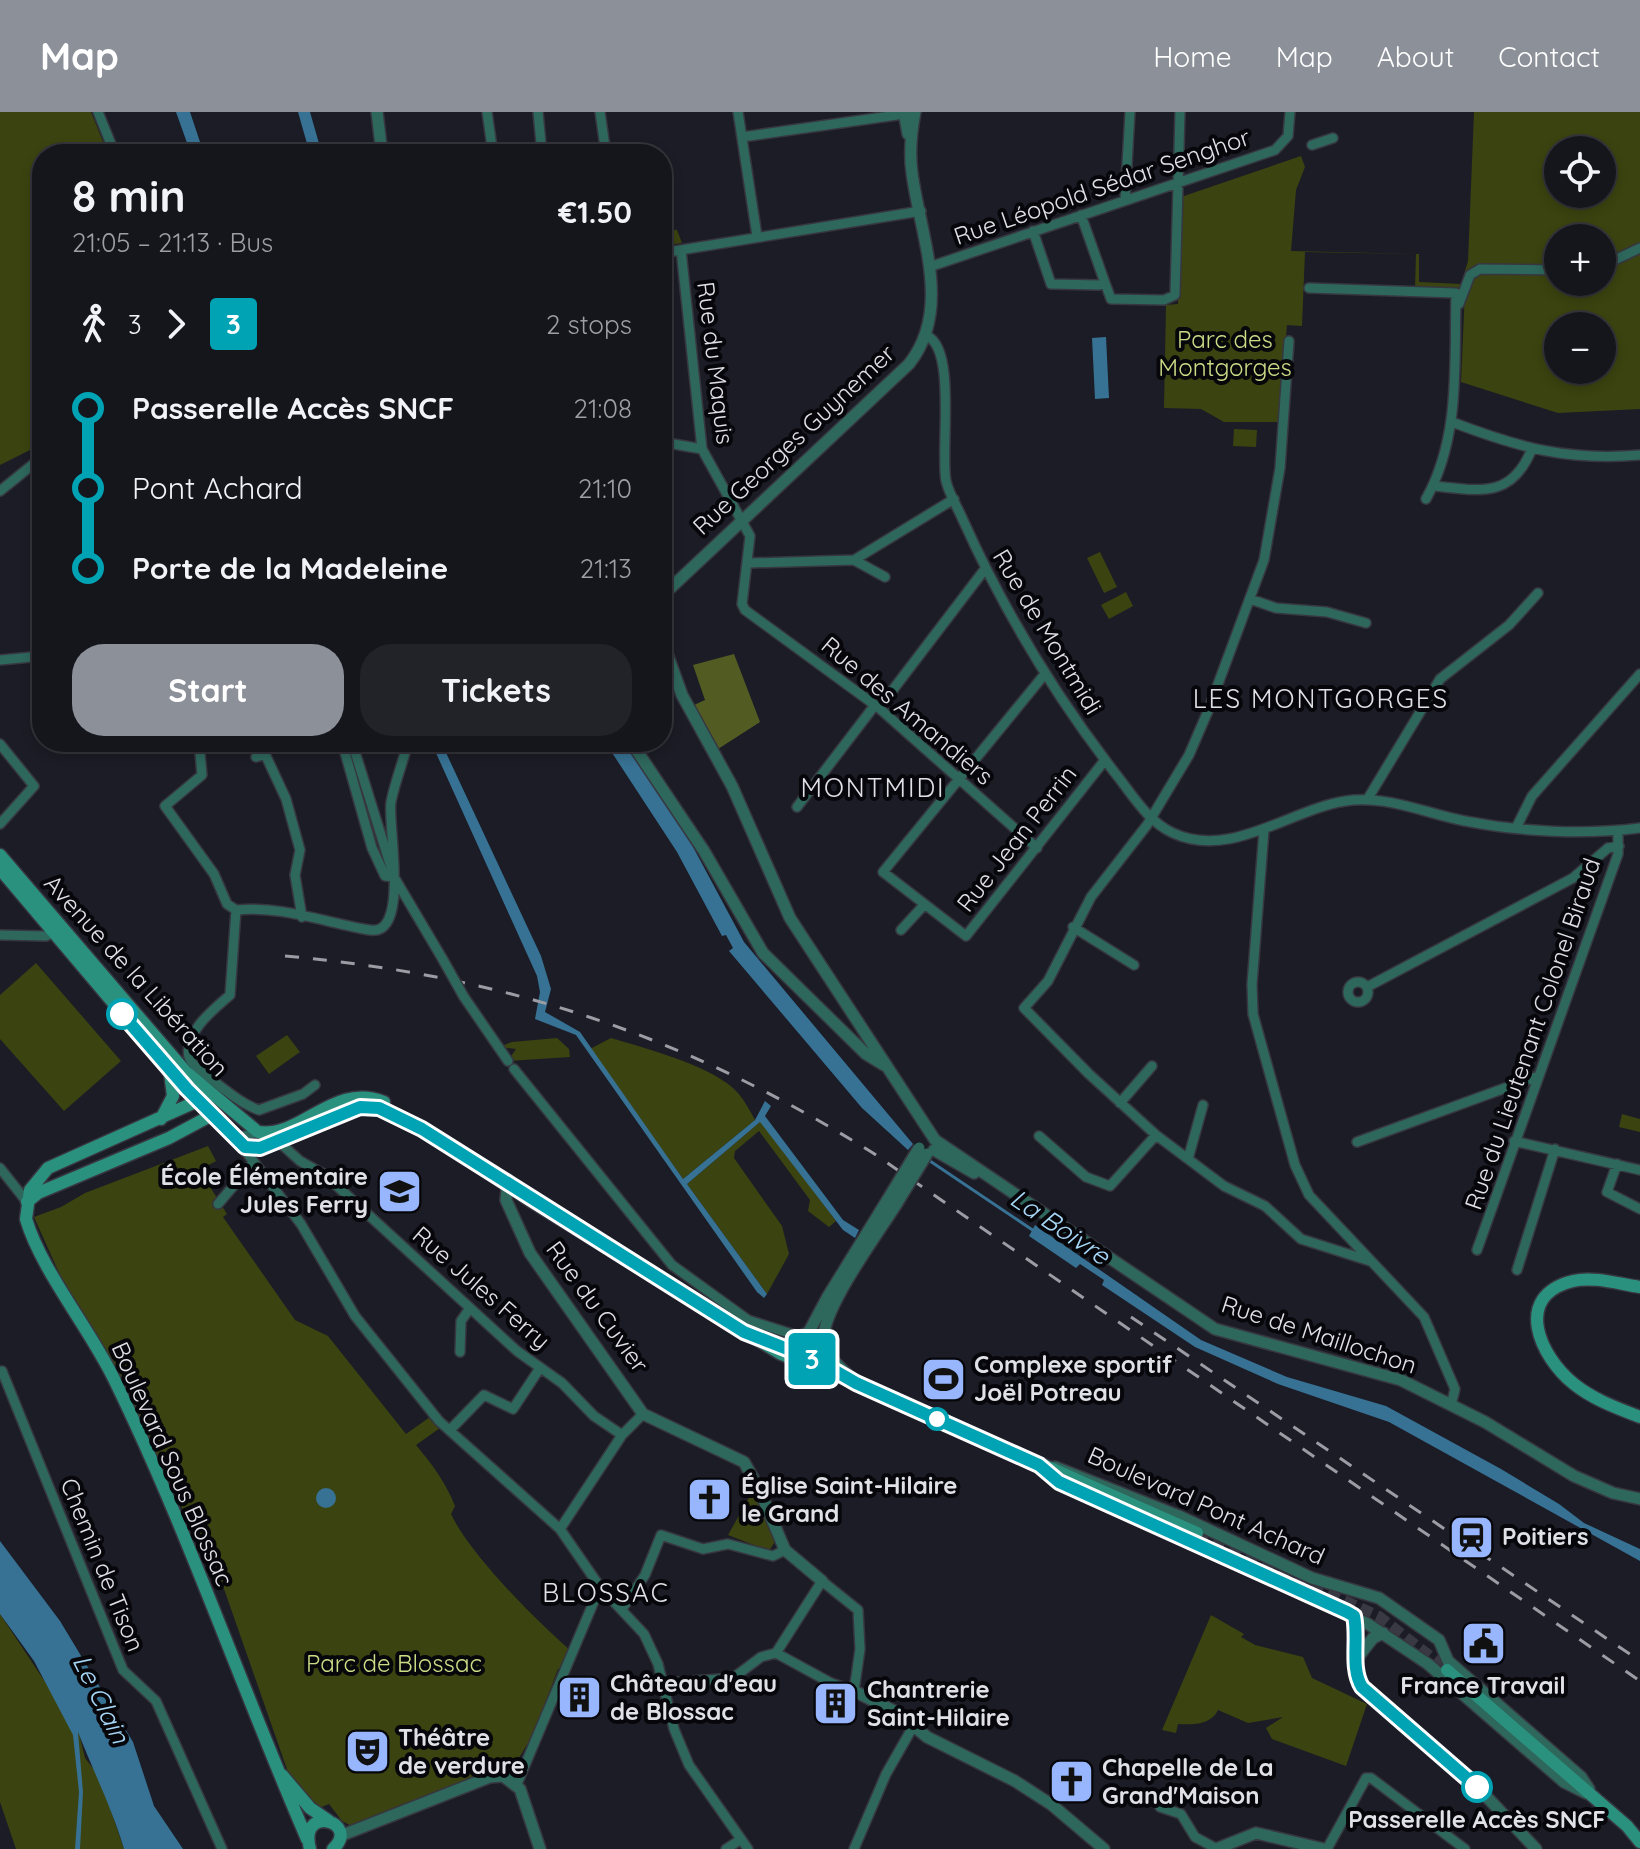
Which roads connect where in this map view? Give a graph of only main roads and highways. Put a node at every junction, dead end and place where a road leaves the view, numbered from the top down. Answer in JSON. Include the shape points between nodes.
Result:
{"nodes":[{"id":1,"x":0,"y":855,"type":"edge"},
{"id":2,"x":0,"y":869,"type":"edge"},
{"id":3,"x":57,"y":931,"type":"junction"},
{"id":4,"x":169,"y":1068,"type":"junction"},
{"id":5,"x":209,"y":1100,"type":"junction"},
{"id":6,"x":159,"y":1121,"type":"junction"},
{"id":7,"x":422,"y":1129,"type":"junction"},
{"id":8,"x":258,"y":1132,"type":"joint"},
{"id":9,"x":27,"y":1202,"type":"junction"},
{"id":10,"x":1640,"y":1287,"type":"edge"},
{"id":11,"x":744,"y":1332,"type":"junction"},
{"id":12,"x":798,"y":1357,"type":"junction"},
{"id":13,"x":1640,"y":1417,"type":"edge"},
{"id":14,"x":1197,"y":1533,"type":"tunnel mouth"},
{"id":15,"x":1447,"y":1670,"type":"tunnel mouth"},
{"id":16,"x":269,"y":1751,"type":"junction"},
{"id":17,"x":329,"y":1821,"type":"junction"},
{"id":18,"x":1634,"y":1829,"type":"edge"},
{"id":19,"x":1640,"y":1842,"type":"edge"},
{"id":20,"x":338,"y":1844,"type":"edge"},
{"id":21,"x":311,"y":1845,"type":"edge"}],
"edges":[{"from":1,"to":3,"type":"main road","name":"Avenue de la Libération"},
{"from":2,"to":3,"type":"main road","name":"Avenue de la Libération"},
{"from":3,"to":4,"type":"main road","name":"Avenue de la Libération"},
{"from":3,"to":5,"type":"main road","name":"Avenue de la Libération"},
{"from":4,"to":5,"type":"main road","name":"Avenue de la Libération"},
{"from":4,"to":6,"type":"main road","via":[[173,1096]]},
{"from":5,"to":6,"type":"main road"},
{"from":5,"to":7,"type":"main road","name":"Boulevard Pont Achard","via":[[241,1145],[255,1149],[360,1107],[379,1108]]},
{"from":5,"to":8,"type":"main road","name":"Avenue de la Libération"},
{"from":5,"to":9,"type":"main road","via":[[181,1133]]},
{"from":6,"to":9,"type":"main road","via":[[56,1163],[34,1183]]},
{"from":7,"to":8,"type":"main road","name":"Boulevard Pont Achard","via":[[388,1104],[356,1097],[281,1129]]},
{"from":7,"to":11,"type":"main road","name":"Boulevard Pont Achard"},
{"from":9,"to":16,"type":"main road","name":"Boulevard Sous Blossac","via":[[28,1227],[114,1378]]},
{"from":10,"to":13,"type":"main road","via":[[1592,1280],[1560,1285],[1540,1307],[1537,1330],[1546,1353],[1574,1384]]},
{"from":11,"to":12,"type":"main road","name":"Boulevard Pont Achard"},
{"from":11,"to":12,"type":"main road","name":"Boulevard Pont Achard","via":[[782,1345]]},
{"from":12,"to":14,"type":"main road","name":"Boulevard Pont Achard"},
{"from":15,"to":18,"type":"main road"},
{"from":16,"to":17,"type":"main road","name":"Boulevard Sous Blossac","via":[[299,1797]]},
{"from":16,"to":21,"type":"main road","name":"Boulevard Sous Blossac"},
{"from":17,"to":20,"type":"main road","name":"Boulevard Sous Blossac","via":[[337,1826]]},
{"from":17,"to":21,"type":"main road","name":"Boulevard Sous Blossac","via":[[314,1825]]},
{"from":18,"to":19,"type":"main road"}]}
